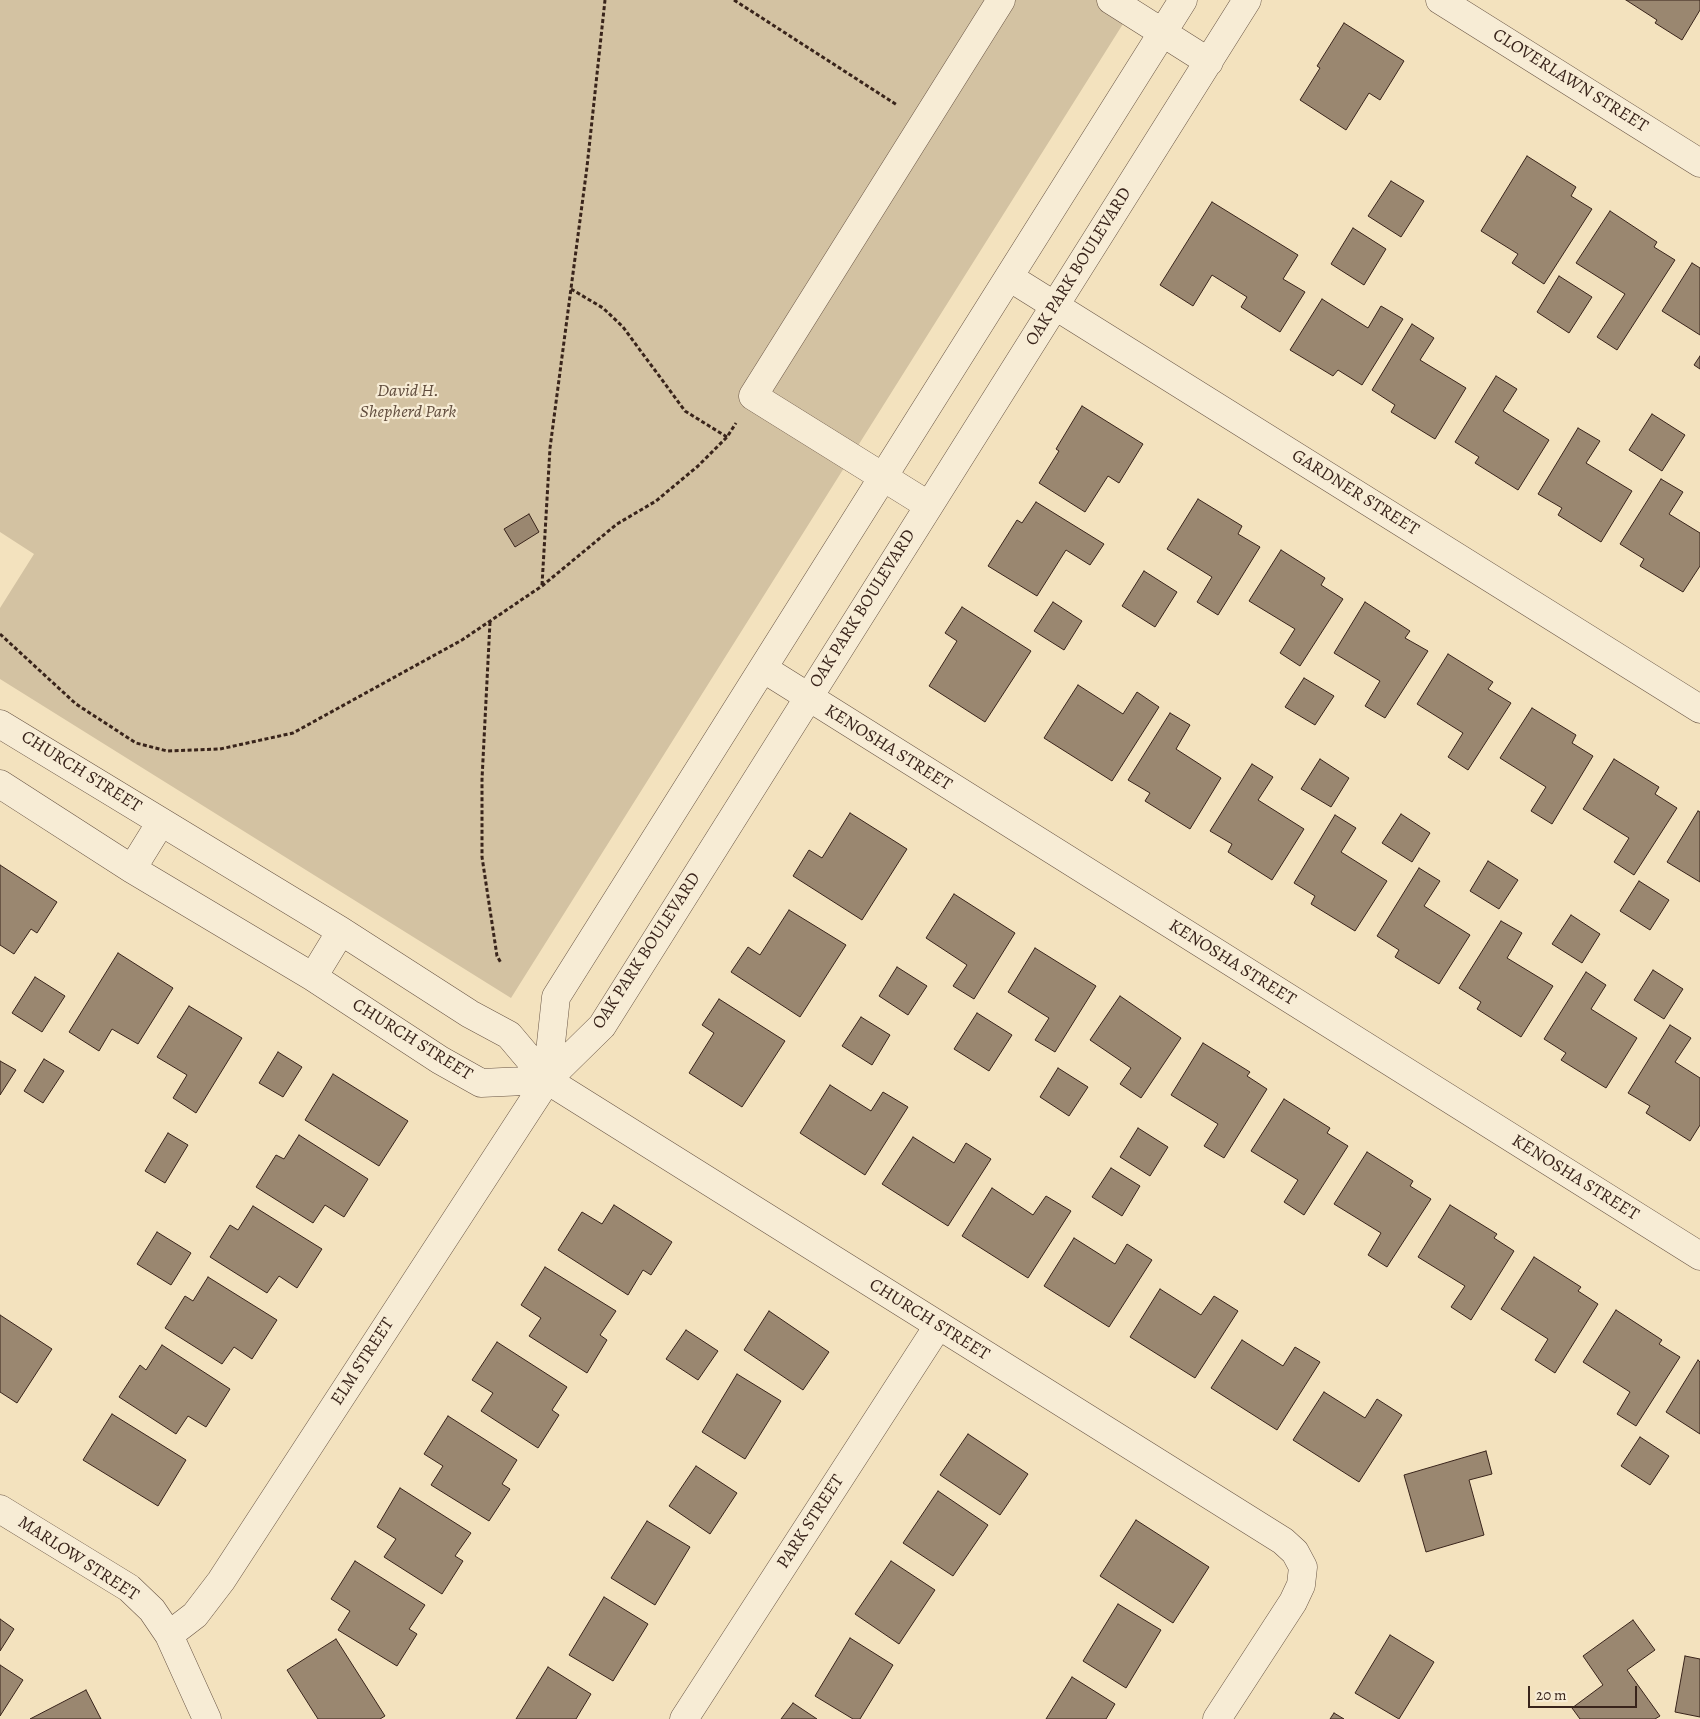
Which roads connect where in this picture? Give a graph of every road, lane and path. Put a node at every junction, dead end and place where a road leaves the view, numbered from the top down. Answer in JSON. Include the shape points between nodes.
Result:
{"nodes":[{"id":1,"x":605,"y":0,"type":"edge"},
{"id":2,"x":734,"y":0,"type":"edge"},
{"id":3,"x":1001,"y":0,"type":"edge"},
{"id":4,"x":1111,"y":0,"type":"edge"},
{"id":5,"x":1183,"y":0,"type":"edge"},
{"id":6,"x":1247,"y":0,"type":"edge"},
{"id":7,"x":1440,"y":0,"type":"edge"},
{"id":8,"x":1162,"y":32,"type":"junction"},
{"id":9,"x":1209,"y":62,"type":"junction"},
{"id":10,"x":923,"y":122,"type":"junction"},
{"id":11,"x":1700,"y":163,"type":"edge"},
{"id":12,"x":1009,"y":277,"type":"junction"},
{"id":13,"x":571,"y":289,"type":"junction"},
{"id":14,"x":1054,"y":306,"type":"junction"},
{"id":15,"x":753,"y":396,"type":"junction"},
{"id":16,"x":727,"y":437,"type":"junction"},
{"id":17,"x":884,"y":477,"type":"junction"},
{"id":18,"x":928,"y":505,"type":"junction"},
{"id":19,"x":542,"y":586,"type":"junction"},
{"id":20,"x":490,"y":622,"type":"junction"},
{"id":21,"x":0,"y":634,"type":"edge"},
{"id":22,"x":764,"y":669,"type":"junction"},
{"id":23,"x":808,"y":698,"type":"junction"},
{"id":24,"x":1700,"y":709,"type":"edge"},
{"id":25,"x":0,"y":724,"type":"edge"},
{"id":26,"x":0,"y":784,"type":"edge"},
{"id":27,"x":161,"y":822,"type":"junction"},
{"id":28,"x":132,"y":869,"type":"junction"},
{"id":29,"x":340,"y":931,"type":"junction"},
{"id":30,"x":501,"y":963,"type":"dead end"},
{"id":31,"x":313,"y":977,"type":"junction"},
{"id":32,"x":547,"y":1080,"type":"junction"},
{"id":33,"x":1700,"y":1256,"type":"edge"},
{"id":34,"x":938,"y":1326,"type":"junction"},
{"id":35,"x":0,"y":1509,"type":"edge"},
{"id":36,"x":169,"y":1635,"type":"junction"},
{"id":37,"x":207,"y":1719,"type":"edge"},
{"id":38,"x":684,"y":1719,"type":"edge"},
{"id":39,"x":1218,"y":1719,"type":"edge"}],
"edges":[{"from":1,"to":13,"type":"path"},
{"from":2,"to":10,"type":"path"},
{"from":3,"to":10,"type":"street"},
{"from":4,"to":8,"type":"street"},
{"from":5,"to":8,"type":"street"},
{"from":6,"to":9,"type":"street","name":"OAK PARK BOULEVARD"},
{"from":7,"to":11,"type":"street","name":"CLOVERLAWN STREET"},
{"from":8,"to":9,"type":"street"},
{"from":8,"to":12,"type":"street"},
{"from":9,"to":14,"type":"street","name":"OAK PARK BOULEVARD"},
{"from":10,"to":15,"type":"street"},
{"from":12,"to":14,"type":"street","name":"GARDNER STREET"},
{"from":12,"to":17,"type":"street"},
{"from":13,"to":16,"type":"path","via":[[603,308],[623,327],[685,411]]},
{"from":13,"to":19,"type":"path","via":[[550,448]]},
{"from":14,"to":18,"type":"street","name":"OAK PARK BOULEVARD"},
{"from":14,"to":24,"type":"street","name":"GARDNER STREET"},
{"from":15,"to":16,"type":"path"},
{"from":15,"to":17,"type":"street"},
{"from":16,"to":19,"type":"path","via":[[656,500],[617,524]]},
{"from":17,"to":18,"type":"street"},
{"from":17,"to":22,"type":"street"},
{"from":18,"to":23,"type":"street","name":"OAK PARK BOULEVARD"},
{"from":19,"to":20,"type":"path"},
{"from":20,"to":21,"type":"path","via":[[293,733],[220,749],[167,751],[136,742],[76,704]]},
{"from":20,"to":30,"type":"path","via":[[482,779],[482,857],[497,956]]},
{"from":22,"to":23,"type":"street","name":"KENOSHA STREET"},
{"from":22,"to":32,"type":"street","via":[[556,997]]},
{"from":23,"to":32,"type":"street","name":"OAK PARK BOULEVARD","via":[[602,1026]]},
{"from":23,"to":33,"type":"street","name":"KENOSHA STREET"},
{"from":25,"to":27,"type":"street","name":"CHURCH STREET"},
{"from":26,"to":28,"type":"street","name":"CHURCH STREET"},
{"from":27,"to":28,"type":"street","name":"CHURCH STREET"},
{"from":27,"to":29,"type":"street","name":"CHURCH STREET"},
{"from":28,"to":31,"type":"street","name":"CHURCH STREET"},
{"from":29,"to":31,"type":"street"},
{"from":29,"to":32,"type":"street","name":"CHURCH STREET","via":[[470,1014],[509,1035]]},
{"from":31,"to":32,"type":"street","name":"CHURCH STREET","via":[[480,1083]]},
{"from":32,"to":34,"type":"street","name":"CHURCH STREET"},
{"from":32,"to":36,"type":"street","name":"ELM STREET","via":[[221,1581],[196,1615]]},
{"from":34,"to":38,"type":"street","name":"PARK STREET"},
{"from":34,"to":39,"type":"street","name":"CHURCH STREET","via":[[1296,1552],[1303,1567],[1301,1585]]},
{"from":35,"to":36,"type":"street","name":"MARLOW STREET","via":[[129,1588],[152,1610]]},
{"from":36,"to":37,"type":"street","name":"MARLOW STREET"}]}
